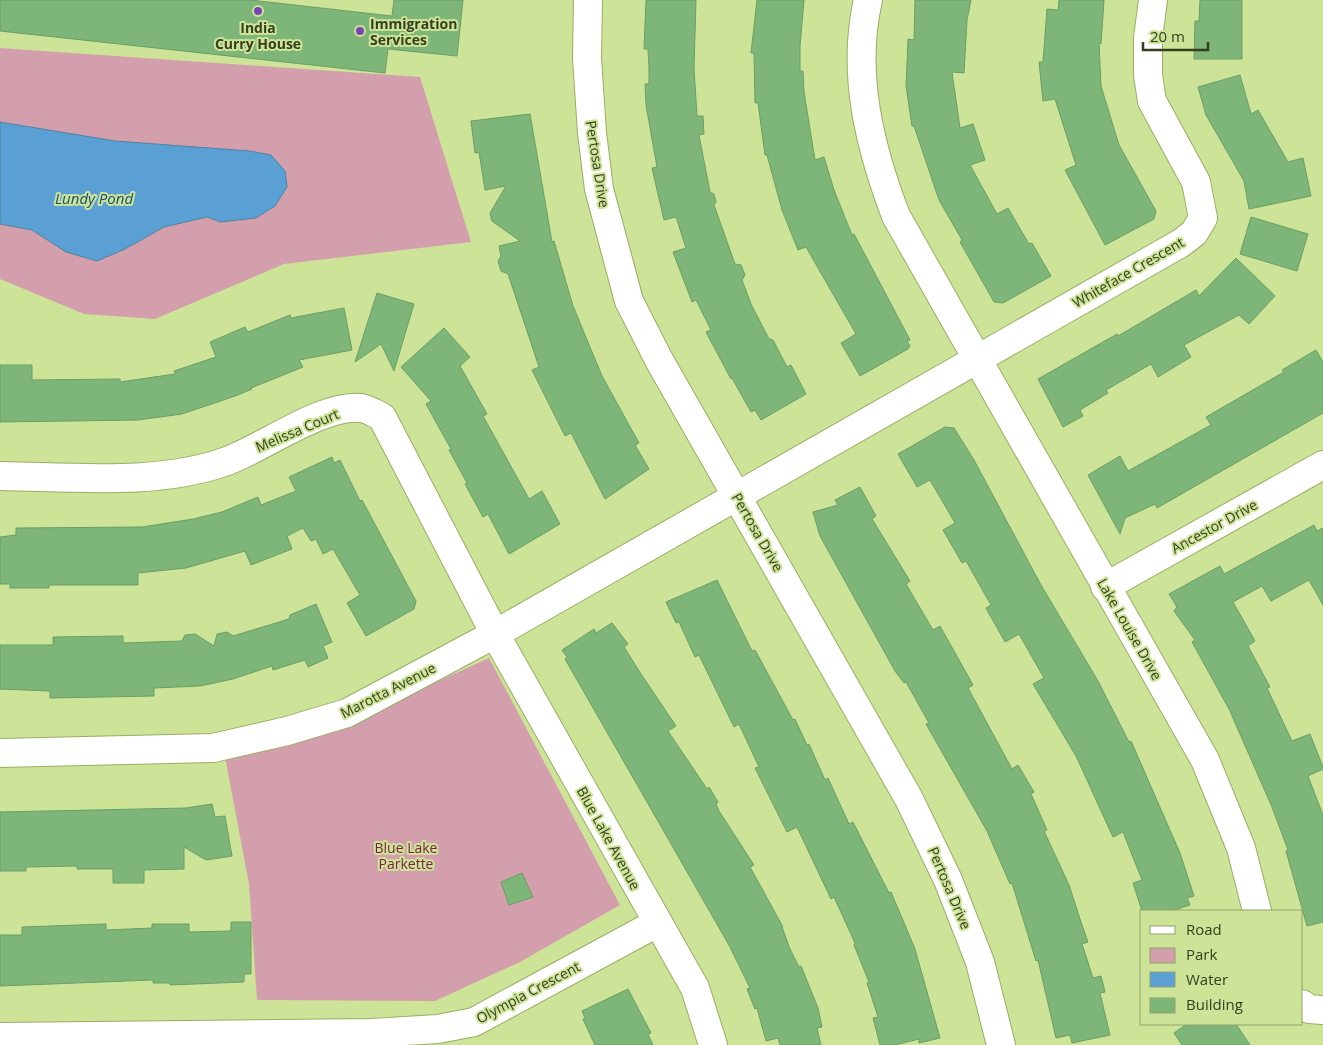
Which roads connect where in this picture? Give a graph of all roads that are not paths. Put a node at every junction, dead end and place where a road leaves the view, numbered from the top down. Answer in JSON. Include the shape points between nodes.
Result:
{"nodes":[{"id":1,"x":588,"y":0,"type":"edge"},
{"id":2,"x":868,"y":0,"type":"edge"},
{"id":3,"x":1153,"y":0,"type":"edge"},
{"id":4,"x":976,"y":359,"type":"junction"},
{"id":5,"x":1323,"y":465,"type":"edge"},
{"id":6,"x":0,"y":476,"type":"edge"},
{"id":7,"x":738,"y":497,"type":"junction"},
{"id":8,"x":1105,"y":587,"type":"junction"},
{"id":9,"x":495,"y":634,"type":"junction"},
{"id":10,"x":0,"y":753,"type":"edge"},
{"id":11,"x":1257,"y":910,"type":"edge"},
{"id":12,"x":656,"y":923,"type":"junction"},
{"id":13,"x":1303,"y":1005,"type":"edge"},
{"id":14,"x":1323,"y":1010,"type":"edge"},
{"id":15,"x":0,"y":1038,"type":"edge"},
{"id":16,"x":713,"y":1045,"type":"edge"},
{"id":17,"x":1001,"y":1045,"type":"edge"}],
"edges":[{"from":1,"to":7,"type":"street","name":"Pertosa Drive","via":[[587,58],[599,189],[629,301]]},
{"from":2,"to":4,"type":"street","via":[[864,18],[862,73],[867,127],[880,174],[896,216]]},
{"from":3,"to":4,"type":"street","name":"Whiteface Crescent","via":[[1148,38],[1152,101],[1196,182],[1203,218],[1194,233],[1182,243]]},
{"from":4,"to":7,"type":"street","name":"Whiteface Crescent"},
{"from":4,"to":8,"type":"street","name":"Lake Louise Drive"},
{"from":5,"to":8,"type":"street","name":"Ancestor Drive"},
{"from":6,"to":9,"type":"street","name":"Melissa Court","via":[[153,478],[227,461],[339,410],[362,408],[382,417]]},
{"from":7,"to":9,"type":"street","name":"Marotta Avenue"},
{"from":7,"to":17,"type":"street","name":"Pertosa Drive","via":[[909,799],[948,880],[980,962]]},
{"from":8,"to":11,"type":"street","name":"Lake Louise Drive","via":[[1218,788],[1241,848]]},
{"from":9,"to":10,"type":"street","name":"Marotta Avenue","via":[[347,713],[287,731],[213,748]]},
{"from":9,"to":12,"type":"street","name":"Blue Lake Avenue"},
{"from":12,"to":15,"type":"street","name":"Olympia Crescent","via":[[474,1022],[438,1029],[371,1033]]},
{"from":12,"to":16,"type":"street","name":"Blue Lake Avenue","via":[[695,988]]},
{"from":13,"to":14,"type":"street"}]}
